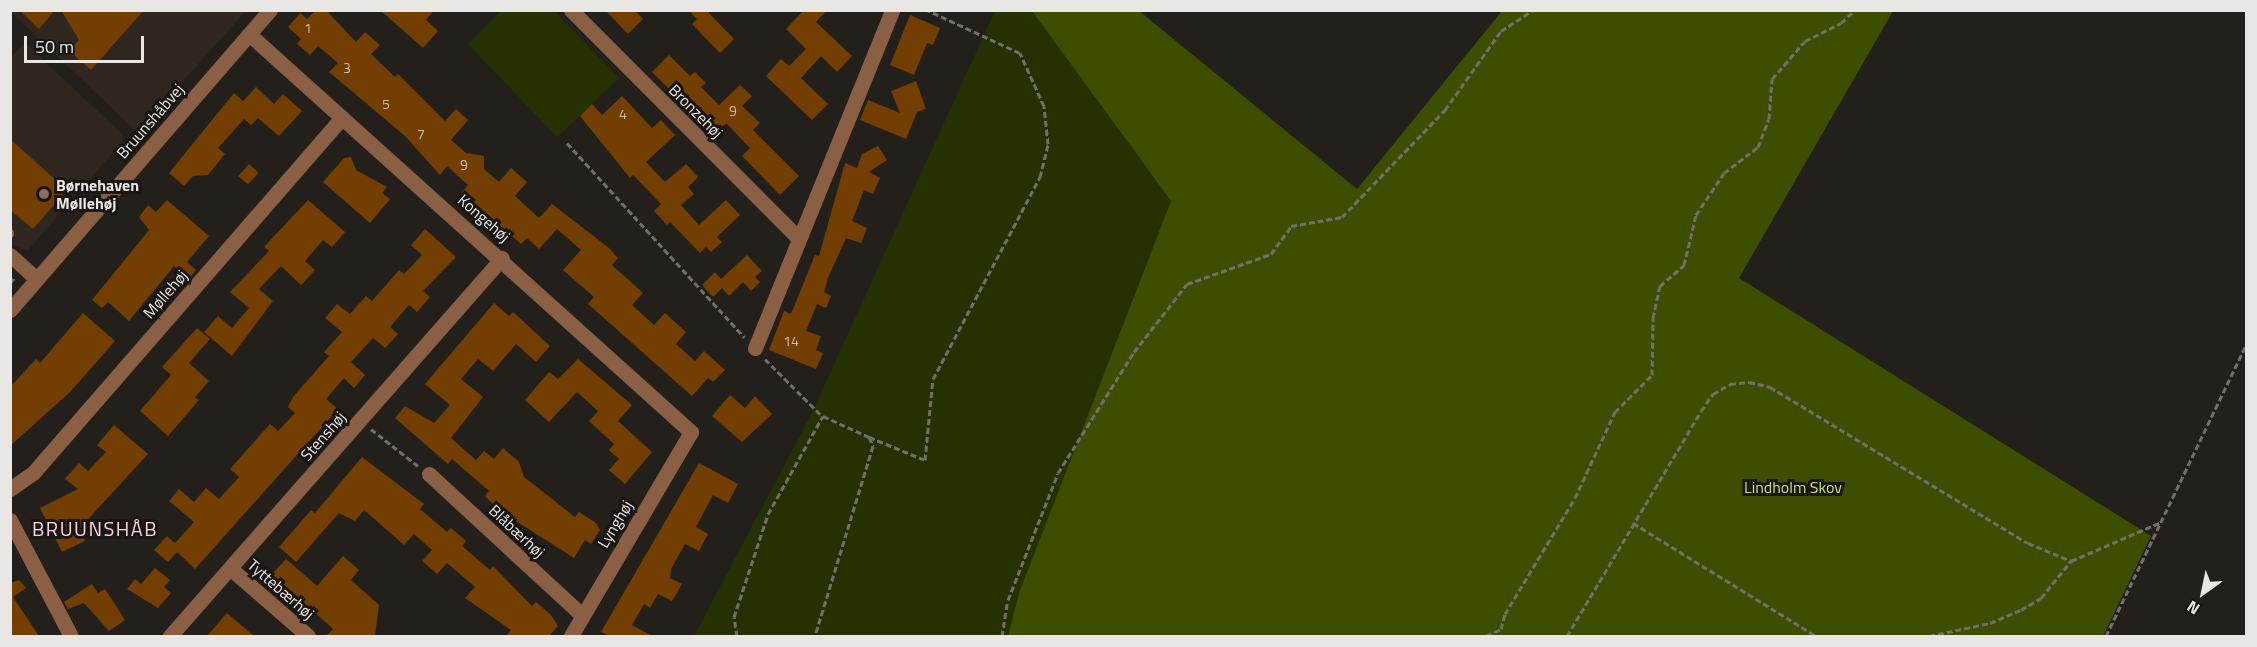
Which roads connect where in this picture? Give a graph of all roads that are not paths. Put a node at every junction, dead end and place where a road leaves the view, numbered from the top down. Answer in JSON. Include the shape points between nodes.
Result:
{"nodes":[{"id":1,"x":270,"y":10,"type":"edge"},
{"id":2,"x":571,"y":10,"type":"edge"},
{"id":3,"x":892,"y":10,"type":"edge"},
{"id":4,"x":249,"y":34,"type":"junction"},
{"id":5,"x":342,"y":117,"type":"junction"},
{"id":6,"x":797,"y":237,"type":"junction"},
{"id":7,"x":10,"y":255,"type":"edge"},
{"id":8,"x":502,"y":258,"type":"junction"},
{"id":9,"x":37,"y":279,"type":"junction"},
{"id":10,"x":10,"y":309,"type":"edge"},
{"id":11,"x":754,"y":348,"type":"road end"},
{"id":12,"x":691,"y":432,"type":"joint"},
{"id":13,"x":429,"y":474,"type":"road end"},
{"id":14,"x":10,"y":489,"type":"edge"},
{"id":15,"x":10,"y":520,"type":"edge"},
{"id":16,"x":231,"y":569,"type":"junction"},
{"id":17,"x":582,"y":615,"type":"junction"},
{"id":18,"x":71,"y":636,"type":"edge"},
{"id":19,"x":170,"y":636,"type":"edge"},
{"id":20,"x":308,"y":636,"type":"edge"},
{"id":21,"x":571,"y":636,"type":"edge"}],
"edges":[{"from":1,"to":4,"type":"street","name":"Bruunshåbvej"},
{"from":2,"to":6,"type":"street","name":"Bronzehøj"},
{"from":3,"to":6,"type":"street"},
{"from":4,"to":5,"type":"street","name":"Kongehøj"},
{"from":4,"to":9,"type":"street","name":"Bruunshåbvej"},
{"from":5,"to":8,"type":"street","name":"Kongehøj"},
{"from":5,"to":14,"type":"street","name":"Møllehøj","via":[[33,473]]},
{"from":6,"to":11,"type":"street"},
{"from":7,"to":9,"type":"street"},
{"from":8,"to":12,"type":"street","name":"Kongehøj"},
{"from":8,"to":16,"type":"street","name":"Stenshøj"},
{"from":9,"to":10,"type":"street","name":"Bruunshåbvej"},
{"from":12,"to":17,"type":"street","name":"Lynghøj"},
{"from":13,"to":17,"type":"street","name":"Blåbærhøj"},
{"from":15,"to":18,"type":"street"},
{"from":16,"to":19,"type":"street","name":"Stenshøj"},
{"from":16,"to":20,"type":"street","name":"Tyttebærhøj"},
{"from":17,"to":21,"type":"street","name":"Lynghøj"}]}
